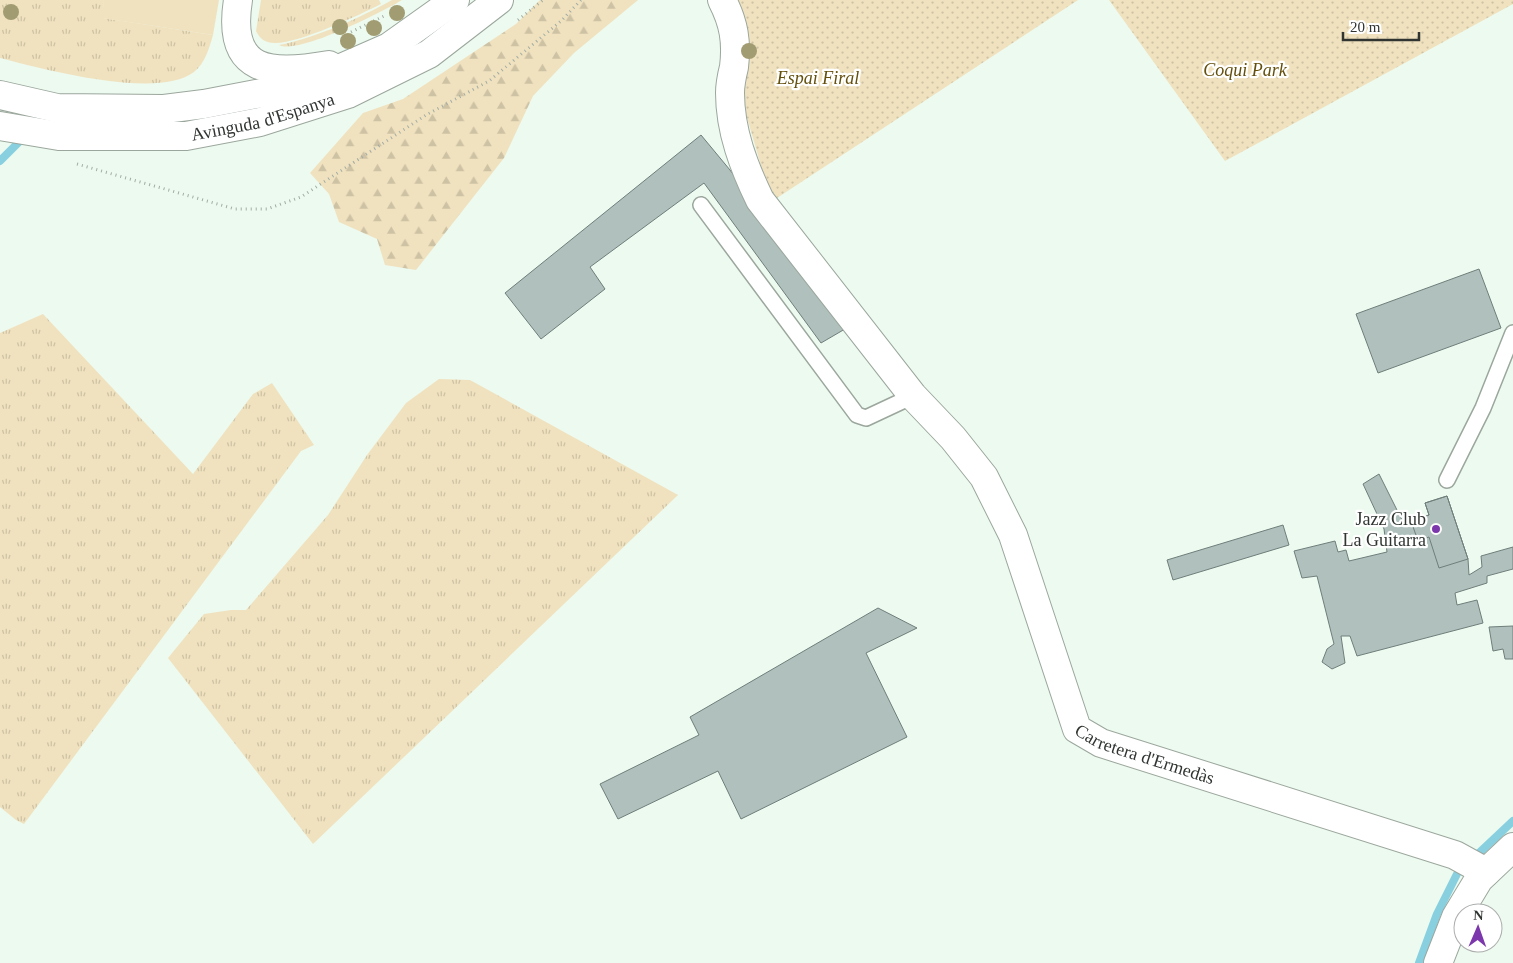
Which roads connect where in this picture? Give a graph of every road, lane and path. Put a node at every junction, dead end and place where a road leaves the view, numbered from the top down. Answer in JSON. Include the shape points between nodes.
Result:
{"nodes":[{"id":1,"x":238,"y":0,"type":"edge"},
{"id":2,"x":455,"y":0,"type":"edge"},
{"id":3,"x":499,"y":0,"type":"edge"},
{"id":4,"x":581,"y":0,"type":"edge"},
{"id":5,"x":722,"y":0,"type":"edge"},
{"id":6,"x":386,"y":15,"type":"dead end"},
{"id":7,"x":345,"y":35,"type":"dead end"},
{"id":8,"x":404,"y":35,"type":"junction"},
{"id":9,"x":0,"y":95,"type":"edge"},
{"id":10,"x":0,"y":126,"type":"edge"},
{"id":11,"x":70,"y":162,"type":"dead end"},
{"id":12,"x":701,"y":204,"type":"dead end"},
{"id":13,"x":1513,"y":333,"type":"edge"},
{"id":14,"x":913,"y":396,"type":"junction"},
{"id":15,"x":1448,"y":480,"type":"dead end"},
{"id":16,"x":1504,"y":860,"type":"edge"},
{"id":17,"x":1438,"y":963,"type":"edge"}],
"edges":[{"from":1,"to":8,"type":"street","via":[[238,42],[250,59],[267,69],[287,71],[338,63]]},
{"from":2,"to":8,"type":"street","name":"Avinguda d'Espanya"},
{"from":3,"to":10,"type":"street","name":"Avinguda d'Espanya","via":[[429,54],[348,94],[260,122],[186,136],[59,136]]},
{"from":4,"to":11,"type":"path","via":[[561,21],[489,81],[426,115],[301,197],[266,209],[235,209]]},
{"from":5,"to":14,"type":"street","name":"Carretera d'Ermedàs","via":[[734,30],[736,48],[730,93],[737,145],[760,200]]},
{"from":6,"to":7,"type":"path"},
{"from":8,"to":9,"type":"street","name":"Avinguda d'Espanya","via":[[389,47],[332,72],[277,90],[204,104],[164,109],[57,108]]},
{"from":12,"to":14,"type":"lane","via":[[857,415],[866,418]]},
{"from":13,"to":15,"type":"lane","via":[[1483,408]]},
{"from":14,"to":16,"type":"street","name":"Carretera d'Ermedàs","via":[[954,438],[984,477],[1002,511],[1013,535],[1076,729],[1100,742],[1455,855]]},
{"from":16,"to":17,"type":"street","name":"Carretera d'Ermedàs","via":[[1479,879],[1456,917]]}]}
